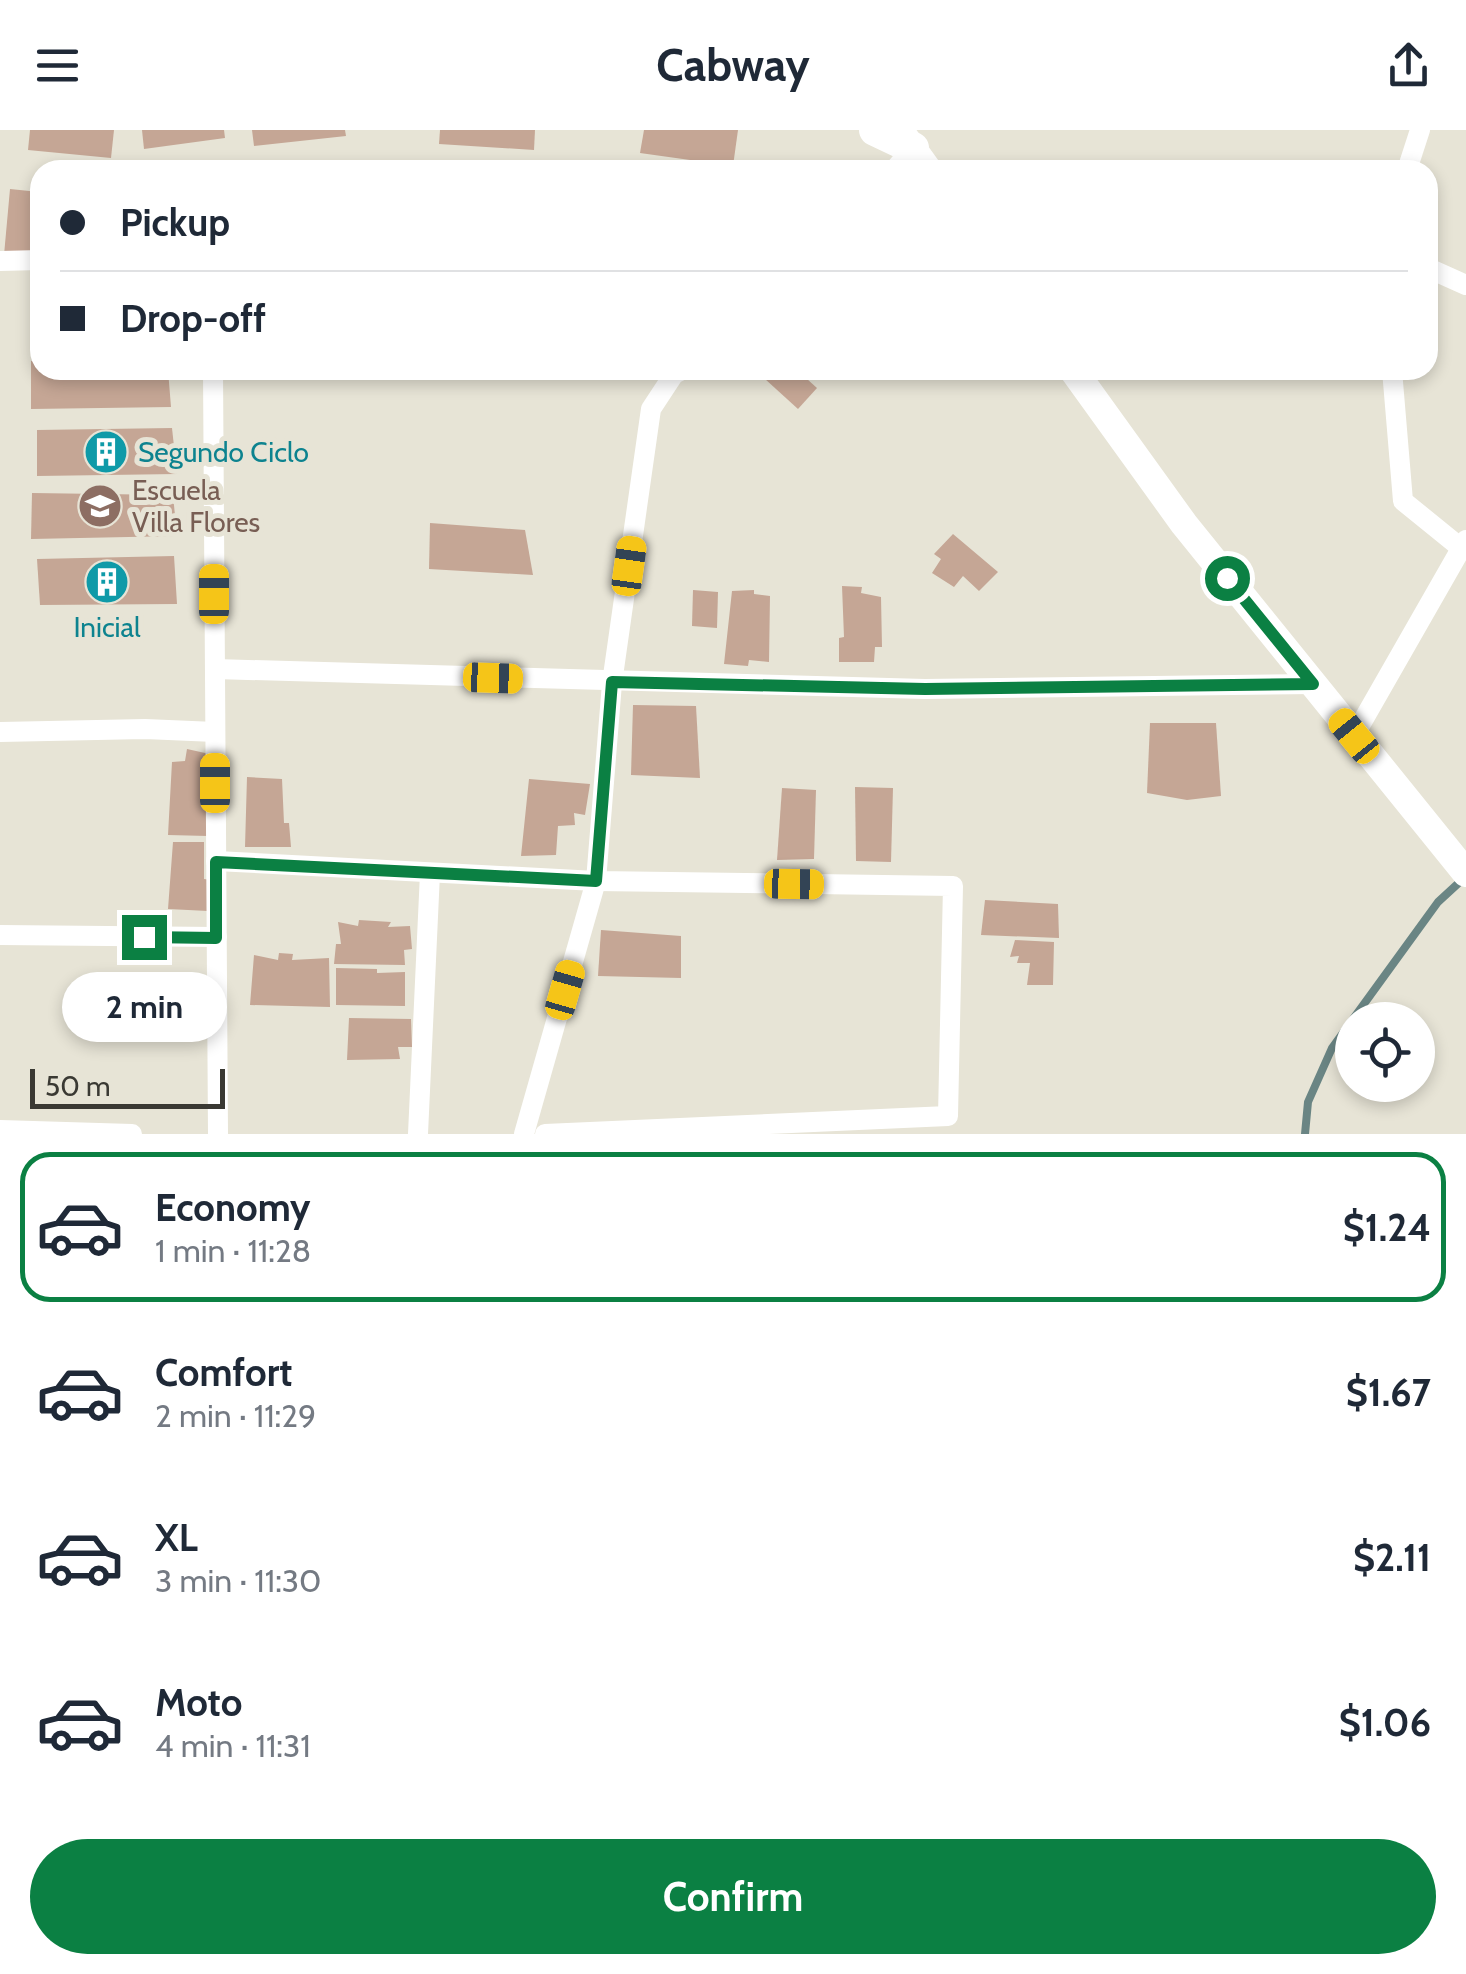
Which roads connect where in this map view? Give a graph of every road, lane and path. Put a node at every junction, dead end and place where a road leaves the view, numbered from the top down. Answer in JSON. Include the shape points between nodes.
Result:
{"nodes":[{"id":1,"x":874,"y":130,"type":"edge"},
{"id":2,"x":1420,"y":130,"type":"edge"},
{"id":3,"x":909,"y":150,"type":"edge"},
{"id":4,"x":1410,"y":160,"type":"edge"},
{"id":5,"x":30,"y":260,"type":"edge"},
{"id":6,"x":0,"y":261,"type":"edge"},
{"id":7,"x":1438,"y":273,"type":"edge"},
{"id":8,"x":1466,"y":286,"type":"edge"},
{"id":9,"x":213,"y":380,"type":"edge"},
{"id":10,"x":669,"y":380,"type":"edge"},
{"id":11,"x":1080,"y":380,"type":"edge"},
{"id":12,"x":1393,"y":380,"type":"edge"},
{"id":13,"x":1464,"y":544,"type":"edge"},
{"id":14,"x":215,"y":669,"type":"junction"},
{"id":15,"x":612,"y":682,"type":"junction"},
{"id":16,"x":1313,"y":684,"type":"junction"},
{"id":17,"x":0,"y":732,"type":"edge"},
{"id":18,"x":215,"y":732,"type":"junction"},
{"id":19,"x":1354,"y":736,"type":"junction"},
{"id":20,"x":216,"y":862,"type":"junction"},
{"id":21,"x":1458,"y":862,"type":"edge"},
{"id":22,"x":430,"y":873,"type":"junction"},
{"id":23,"x":596,"y":881,"type":"junction"},
{"id":24,"x":0,"y":935,"type":"edge"},
{"id":25,"x":216,"y":938,"type":"junction"},
{"id":26,"x":891,"y":1127,"type":"edge"},
{"id":27,"x":0,"y":1130,"type":"edge"},
{"id":28,"x":132,"y":1134,"type":"edge"},
{"id":29,"x":218,"y":1134,"type":"edge"},
{"id":30,"x":418,"y":1134,"type":"edge"},
{"id":31,"x":524,"y":1134,"type":"edge"},
{"id":32,"x":545,"y":1134,"type":"edge"}],
"edges":[{"from":1,"to":3,"type":"main road"},
{"from":2,"to":4,"type":"street"},
{"from":5,"to":6,"type":"street"},
{"from":7,"to":8,"type":"street"},
{"from":9,"to":14,"type":"street"},
{"from":10,"to":15,"type":"street","via":[[652,409]]},
{"from":11,"to":16,"type":"main road","via":[[1184,524]]},
{"from":12,"to":13,"type":"street","via":[[1403,502]]},
{"from":13,"to":19,"type":"street"},
{"from":14,"to":15,"type":"street"},
{"from":14,"to":18,"type":"street"},
{"from":15,"to":16,"type":"street","via":[[925,689]]},
{"from":15,"to":23,"type":"street"},
{"from":16,"to":19,"type":"main road"},
{"from":17,"to":18,"type":"street"},
{"from":18,"to":20,"type":"street"},
{"from":19,"to":21,"type":"main road"},
{"from":20,"to":22,"type":"street"},
{"from":20,"to":25,"type":"street"},
{"from":22,"to":23,"type":"street"},
{"from":22,"to":30,"type":"street"},
{"from":23,"to":26,"type":"street","via":[[953,886],[948,1116]]},
{"from":23,"to":31,"type":"street"},
{"from":24,"to":25,"type":"street"},
{"from":25,"to":29,"type":"street"},
{"from":26,"to":32,"type":"street"},
{"from":27,"to":28,"type":"street"}]}
